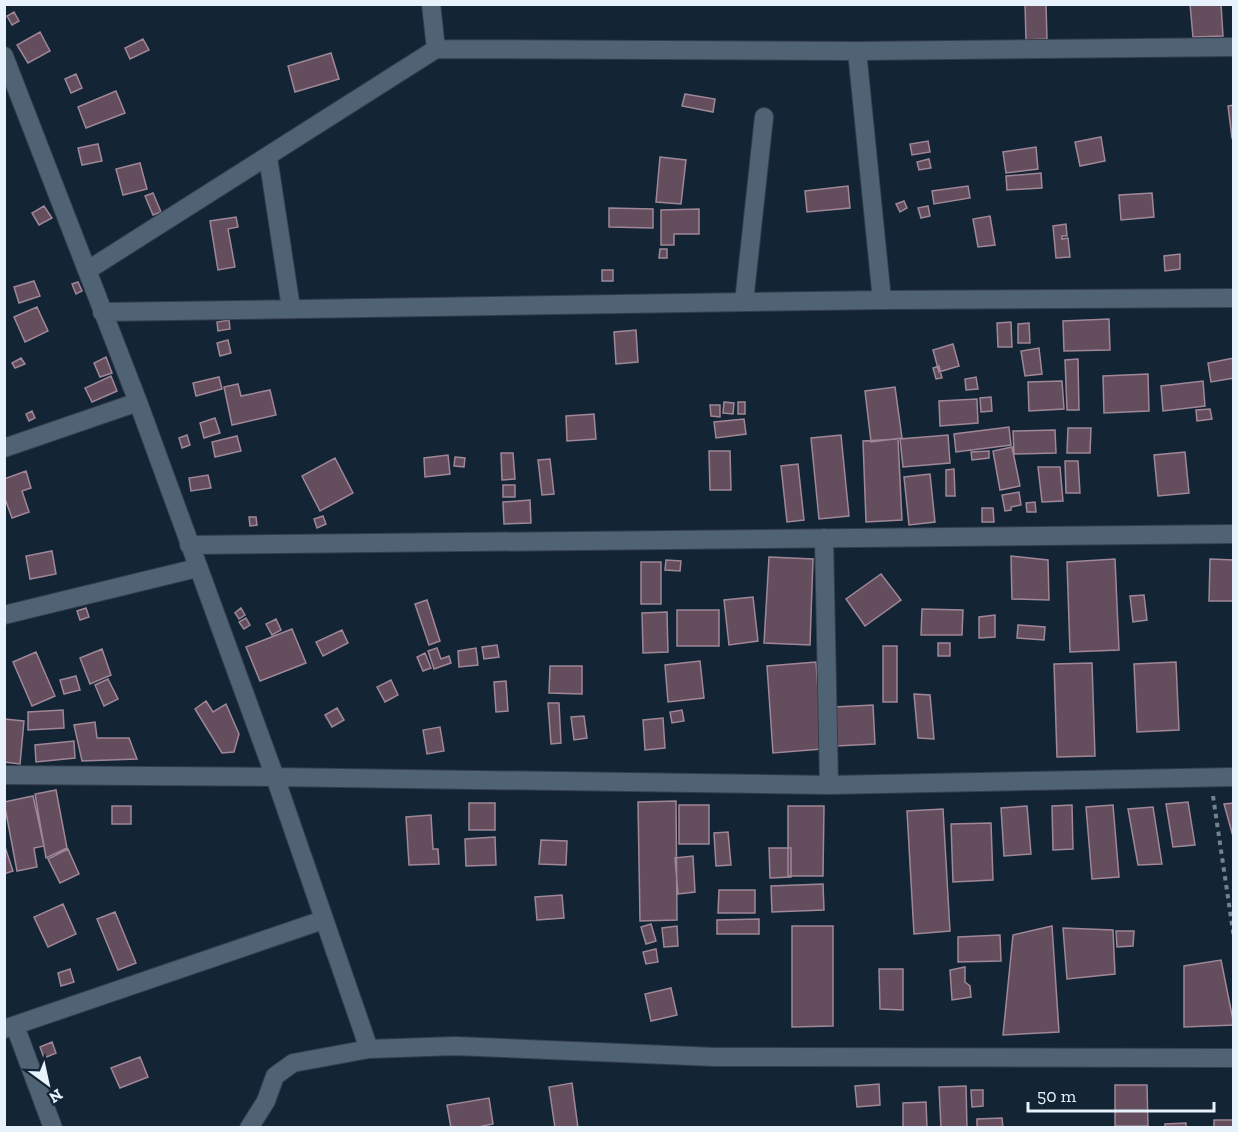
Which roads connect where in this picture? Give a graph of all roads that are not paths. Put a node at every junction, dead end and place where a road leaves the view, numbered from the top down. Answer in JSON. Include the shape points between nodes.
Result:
{"nodes":[{"id":1,"x":431,"y":4,"type":"edge"},
{"id":2,"x":1233,"y":47,"type":"edge"},
{"id":3,"x":436,"y":49,"type":"junction"},
{"id":4,"x":857,"y":51,"type":"junction"},
{"id":5,"x":4,"y":57,"type":"edge"},
{"id":6,"x":764,"y":117,"type":"dead end"},
{"id":7,"x":268,"y":158,"type":"junction"},
{"id":8,"x":88,"y":270,"type":"junction"},
{"id":9,"x":1233,"y":298,"type":"edge"},
{"id":10,"x":882,"y":300,"type":"junction"},
{"id":11,"x":744,"y":302,"type":"junction"},
{"id":12,"x":291,"y":308,"type":"junction"},
{"id":13,"x":102,"y":312,"type":"junction"},
{"id":14,"x":138,"y":402,"type":"junction"},
{"id":15,"x":4,"y":448,"type":"edge"},
{"id":16,"x":1233,"y":534,"type":"edge"},
{"id":17,"x":824,"y":538,"type":"junction"},
{"id":18,"x":189,"y":545,"type":"junction"},
{"id":19,"x":197,"y":568,"type":"junction"},
{"id":20,"x":4,"y":615,"type":"edge"},
{"id":21,"x":4,"y":775,"type":"edge"},
{"id":22,"x":275,"y":777,"type":"junction"},
{"id":23,"x":1233,"y":777,"type":"edge"},
{"id":24,"x":829,"y":785,"type":"junction"},
{"id":25,"x":323,"y":920,"type":"junction"},
{"id":26,"x":10,"y":1028,"type":"edge"},
{"id":27,"x":369,"y":1049,"type":"junction"},
{"id":28,"x":1233,"y":1058,"type":"edge"},
{"id":29,"x":53,"y":1128,"type":"edge"},
{"id":30,"x":249,"y":1128,"type":"edge"}],
"edges":[{"from":1,"to":3,"type":"street"},
{"from":2,"to":4,"type":"street"},
{"from":3,"to":4,"type":"street"},
{"from":3,"to":7,"type":"street"},
{"from":4,"to":10,"type":"street"},
{"from":5,"to":8,"type":"street"},
{"from":6,"to":11,"type":"street"},
{"from":7,"to":8,"type":"street"},
{"from":7,"to":12,"type":"street"},
{"from":8,"to":13,"type":"street"},
{"from":9,"to":10,"type":"street"},
{"from":10,"to":11,"type":"street"},
{"from":11,"to":12,"type":"street"},
{"from":12,"to":13,"type":"street"},
{"from":13,"to":14,"type":"street"},
{"from":14,"to":15,"type":"street"},
{"from":14,"to":18,"type":"street"},
{"from":16,"to":17,"type":"street"},
{"from":17,"to":18,"type":"street"},
{"from":17,"to":24,"type":"street"},
{"from":18,"to":19,"type":"street"},
{"from":19,"to":20,"type":"street"},
{"from":19,"to":22,"type":"street"},
{"from":21,"to":22,"type":"street"},
{"from":22,"to":24,"type":"street"},
{"from":22,"to":25,"type":"street"},
{"from":23,"to":24,"type":"street"},
{"from":25,"to":26,"type":"street"},
{"from":25,"to":27,"type":"street"},
{"from":26,"to":29,"type":"street"},
{"from":27,"to":28,"type":"street","via":[[455,1046],[727,1057]]},
{"from":27,"to":30,"type":"street","via":[[293,1063],[275,1076],[266,1101]]}]}
